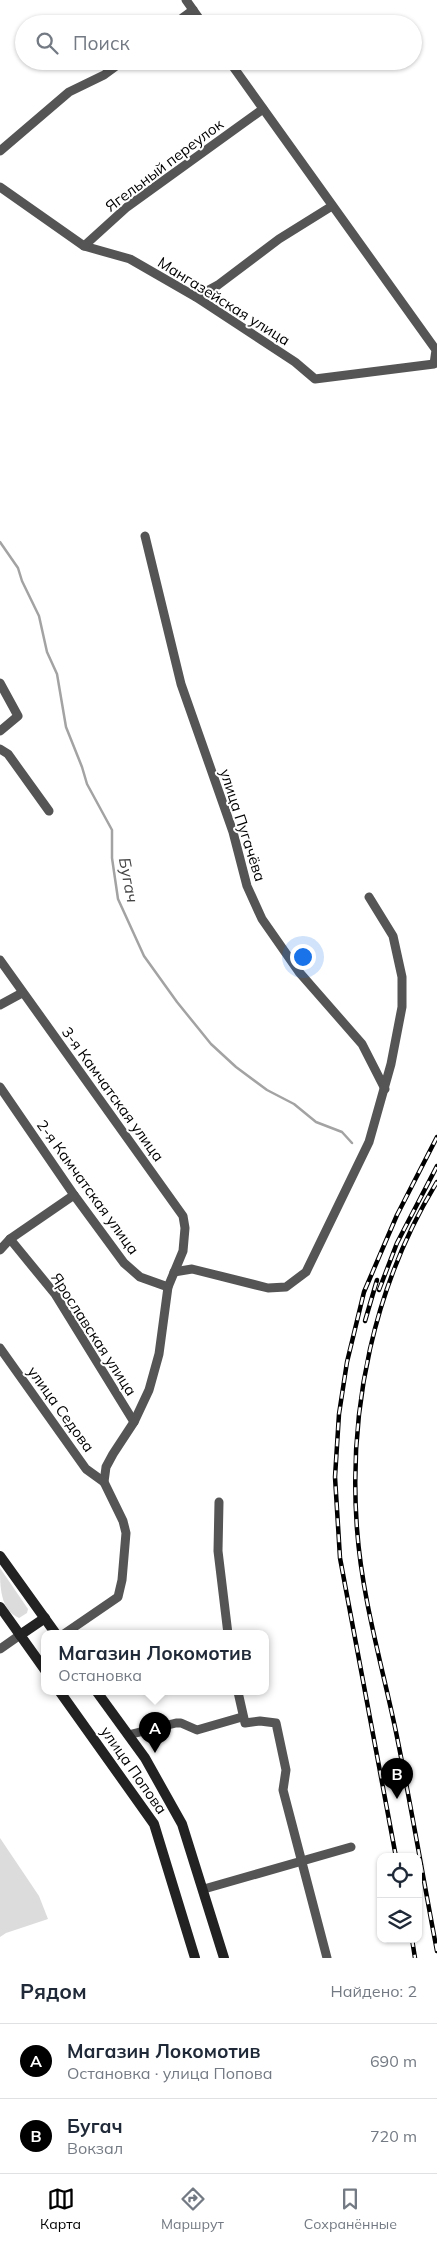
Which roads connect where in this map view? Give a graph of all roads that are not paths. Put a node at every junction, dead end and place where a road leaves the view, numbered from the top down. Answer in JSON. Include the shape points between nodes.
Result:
{"nodes":[{"id":1,"x":186,"y":0,"type":"edge"},
{"id":2,"x":193,"y":10,"type":"junction"},
{"id":3,"x":186,"y":15,"type":"edge"},
{"id":4,"x":197,"y":15,"type":"edge"},
{"id":5,"x":110,"y":70,"type":"edge"},
{"id":6,"x":236,"y":70,"type":"edge"},
{"id":7,"x":263,"y":108,"type":"junction"},
{"id":8,"x":0,"y":151,"type":"edge"},
{"id":9,"x":0,"y":187,"type":"edge"},
{"id":10,"x":332,"y":206,"type":"junction"},
{"id":11,"x":84,"y":246,"type":"junction"},
{"id":12,"x":196,"y":297,"type":"junction"},
{"id":13,"x":144,"y":536,"type":"dead end"},
{"id":14,"x":0,"y":682,"type":"edge"},
{"id":15,"x":0,"y":731,"type":"edge"},
{"id":16,"x":0,"y":749,"type":"edge"},
{"id":17,"x":49,"y":812,"type":"dead end"},
{"id":18,"x":370,"y":897,"type":"dead end"},
{"id":19,"x":0,"y":960,"type":"edge"},
{"id":20,"x":22,"y":993,"type":"junction"},
{"id":21,"x":0,"y":1005,"type":"edge"},
{"id":22,"x":0,"y":1086,"type":"edge"},
{"id":23,"x":385,"y":1089,"type":"junction"},
{"id":24,"x":74,"y":1195,"type":"junction"},
{"id":25,"x":10,"y":1239,"type":"junction"},
{"id":26,"x":0,"y":1250,"type":"edge"},
{"id":27,"x":174,"y":1272,"type":"junction"},
{"id":28,"x":168,"y":1287,"type":"junction"},
{"id":29,"x":0,"y":1348,"type":"edge"},
{"id":30,"x":134,"y":1422,"type":"junction"},
{"id":31,"x":104,"y":1482,"type":"junction"},
{"id":32,"x":219,"y":1502,"type":"dead end"},
{"id":33,"x":0,"y":1556,"type":"edge"},
{"id":34,"x":0,"y":1607,"type":"edge"},
{"id":35,"x":45,"y":1618,"type":"junction"},
{"id":36,"x":53,"y":1630,"type":"edge"},
{"id":37,"x":70,"y":1630,"type":"edge"},
{"id":38,"x":228,"y":1630,"type":"edge"},
{"id":39,"x":20,"y":1635,"type":"junction"},
{"id":40,"x":0,"y":1649,"type":"edge"},
{"id":41,"x":41,"y":1664,"type":"edge"},
{"id":42,"x":62,"y":1695,"type":"edge"},
{"id":43,"x":99,"y":1695,"type":"edge"},
{"id":44,"x":238,"y":1695,"type":"edge"},
{"id":45,"x":242,"y":1717,"type":"junction"},
{"id":46,"x":128,"y":1735,"type":"junction"},
{"id":47,"x":351,"y":1848,"type":"dead end"},
{"id":48,"x":301,"y":1860,"type":"junction"},
{"id":49,"x":204,"y":1889,"type":"junction"},
{"id":50,"x":195,"y":1958,"type":"edge"},
{"id":51,"x":224,"y":1958,"type":"edge"},
{"id":52,"x":327,"y":1958,"type":"edge"}],
"edges":[{"from":1,"to":2,"type":"street"},
{"from":2,"to":3,"type":"street"},
{"from":2,"to":4,"type":"street"},
{"from":5,"to":8,"type":"street","via":[[69,92]]},
{"from":6,"to":7,"type":"street"},
{"from":7,"to":10,"type":"street"},
{"from":7,"to":11,"type":"street","name":"Ягельный переулок","via":[[127,207]]},
{"from":9,"to":11,"type":"street","name":"Мангазейская улица"},
{"from":10,"to":12,"type":"street"},
{"from":10,"to":12,"type":"street","name":"Мангазейская улица","via":[[436,350],[434,364],[315,379],[295,362]]},
{"from":11,"to":12,"type":"street","name":"Мангазейская улица","via":[[130,259]]},
{"from":13,"to":23,"type":"street","name":"улица Пугачёва","via":[[182,684],[233,832],[247,886],[262,919],[299,972],[362,1044]]},
{"from":14,"to":15,"type":"street","via":[[18,716]]},
{"from":16,"to":17,"type":"street","via":[[8,754]]},
{"from":18,"to":23,"type":"street","via":[[393,936],[402,977],[402,1007]]},
{"from":19,"to":20,"type":"street","name":"3-я Камчатская улица"},
{"from":20,"to":21,"type":"street"},
{"from":20,"to":27,"type":"street","name":"3-я Камчатская улица","via":[[183,1216],[183,1250]]},
{"from":22,"to":24,"type":"street","name":"2-я Камчатская улица"},
{"from":23,"to":27,"type":"street","via":[[369,1142],[306,1272],[286,1287],[268,1288],[192,1269]]},
{"from":24,"to":25,"type":"street"},
{"from":24,"to":28,"type":"street","name":"2-я Камчатская улица","via":[[134,1272]]},
{"from":25,"to":26,"type":"street"},
{"from":25,"to":30,"type":"street","name":"Ярославская улица","via":[[55,1294]]},
{"from":27,"to":28,"type":"street","name":"3-я Камчатская улица"},
{"from":28,"to":30,"type":"street","name":"3-я Камчатская улица","via":[[159,1354],[149,1390]]},
{"from":29,"to":31,"type":"street","name":"улица Седова","via":[[86,1468]]},
{"from":30,"to":31,"type":"street","name":"3-я Камчатская улица","via":[[112,1454]]},
{"from":31,"to":37,"type":"street","via":[[126,1533],[122,1580],[118,1597]]},
{"from":32,"to":38,"type":"street","via":[[218,1551]]},
{"from":33,"to":35,"type":"street"},
{"from":34,"to":39,"type":"street"},
{"from":35,"to":36,"type":"street"},
{"from":35,"to":39,"type":"street"},
{"from":39,"to":40,"type":"street"},
{"from":39,"to":41,"type":"street"},
{"from":42,"to":50,"type":"street","name":"улица Попова","via":[[154,1824]]},
{"from":43,"to":46,"type":"street","name":"улица Попова"},
{"from":44,"to":45,"type":"street"},
{"from":45,"to":46,"type":"street","via":[[197,1730],[176,1723]]},
{"from":45,"to":48,"type":"street","via":[[245,1723],[276,1723],[286,1770],[283,1790]]},
{"from":46,"to":49,"type":"street","name":"улица Попова","via":[[178,1816]]},
{"from":47,"to":48,"type":"street"},
{"from":48,"to":49,"type":"street"},
{"from":48,"to":52,"type":"street"},
{"from":49,"to":51,"type":"street","name":"улица Попова"}]}
